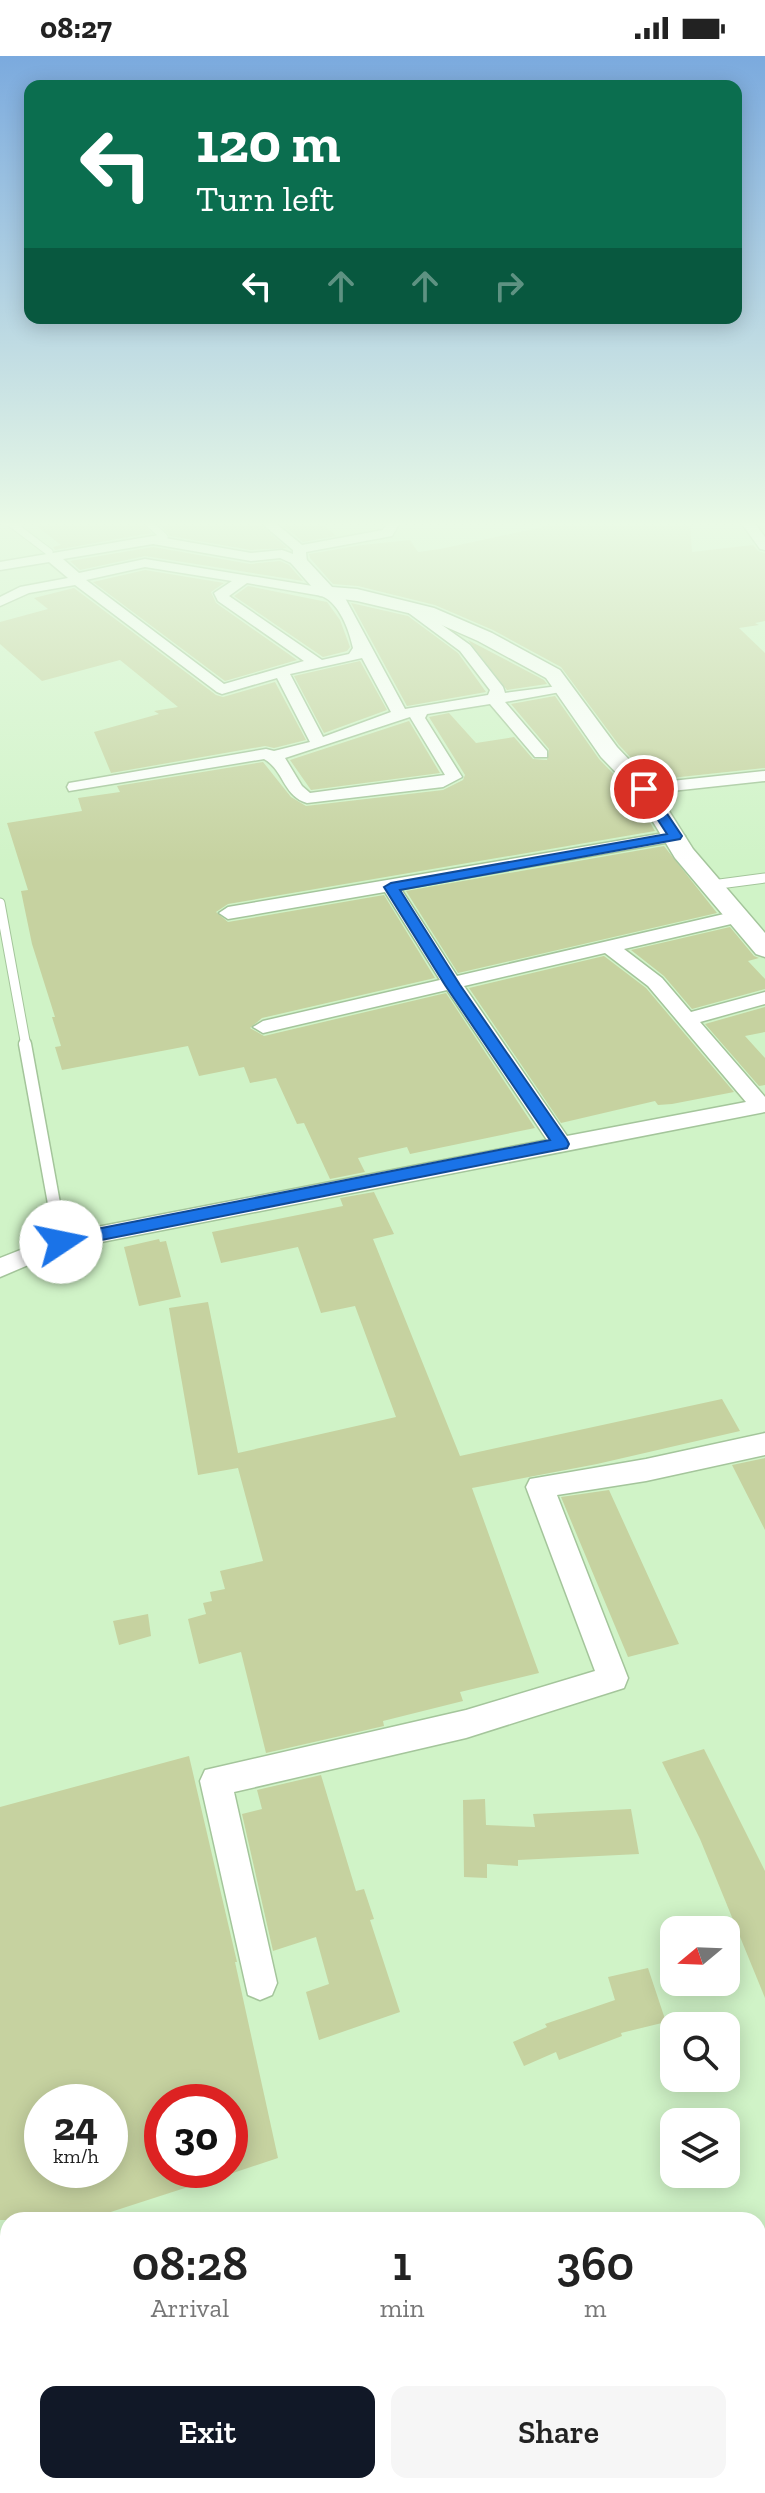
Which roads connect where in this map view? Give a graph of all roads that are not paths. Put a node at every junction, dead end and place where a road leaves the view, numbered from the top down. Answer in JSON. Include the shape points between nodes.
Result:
{"nodes":[{"id":1,"x":150,"y":635,"type":"edge"},
{"id":2,"x":276,"y":635,"type":"edge"},
{"id":3,"x":357,"y":635,"type":"joint"},
{"id":4,"x":446,"y":635,"type":"edge"},
{"id":5,"x":480,"y":635,"type":"edge"},
{"id":6,"x":319,"y":665,"type":"junction"},
{"id":7,"x":282,"y":673,"type":"junction"},
{"id":8,"x":561,"y":688,"type":"junction"},
{"id":9,"x":494,"y":699,"type":"junction"},
{"id":10,"x":422,"y":709,"type":"junction"},
{"id":11,"x":400,"y":714,"type":"junction"},
{"id":12,"x":319,"y":744,"type":"junction"},
{"id":13,"x":541,"y":754,"type":"dead end"},
{"id":14,"x":275,"y":756,"type":"junction"},
{"id":15,"x":765,"y":776,"type":"edge"},
{"id":16,"x":75,"y":787,"type":"dead end"},
{"id":17,"x":644,"y":789,"type":"junction"},
{"id":18,"x":676,"y":836,"type":"junction"},
{"id":19,"x":765,"y":878,"type":"edge"},
{"id":20,"x":712,"y":885,"type":"junction"},
{"id":21,"x":391,"y":887,"type":"junction"},
{"id":22,"x":0,"y":903,"type":"edge"},
{"id":23,"x":228,"y":913,"type":"dead end"},
{"id":24,"x":737,"y":917,"type":"junction"},
{"id":25,"x":609,"y":947,"type":"junction"},
{"id":26,"x":765,"y":949,"type":"edge"},
{"id":27,"x":453,"y":985,"type":"junction"},
{"id":28,"x":765,"y":998,"type":"edge"},
{"id":29,"x":687,"y":1019,"type":"junction"},
{"id":30,"x":263,"y":1027,"type":"dead end"},
{"id":31,"x":763,"y":1106,"type":"edge"},
{"id":32,"x":561,"y":1144,"type":"junction"},
{"id":33,"x":61,"y":1242,"type":"junction"},
{"id":34,"x":0,"y":1268,"type":"edge"},
{"id":35,"x":765,"y":1444,"type":"edge"},
{"id":36,"x":260,"y":1983,"type":"dead end"}],
"edges":[{"from":1,"to":7,"type":"street","via":[[222,689]]},
{"from":2,"to":6,"type":"street"},
{"from":3,"to":6,"type":"street","via":[[358,655]]},
{"from":3,"to":11,"type":"street"},
{"from":4,"to":9,"type":"street","via":[[465,648],[498,690]]},
{"from":5,"to":8,"type":"street","via":[[553,674]]},
{"from":6,"to":7,"type":"street"},
{"from":7,"to":12,"type":"street"},
{"from":8,"to":9,"type":"street"},
{"from":8,"to":17,"type":"street"},
{"from":9,"to":10,"type":"street"},
{"from":9,"to":13,"type":"street"},
{"from":10,"to":11,"type":"street"},
{"from":10,"to":14,"type":"street","via":[[417,718],[454,777],[443,782],[307,798],[298,794]]},
{"from":11,"to":12,"type":"street"},
{"from":12,"to":14,"type":"street"},
{"from":14,"to":16,"type":"street","via":[[252,755]]},
{"from":15,"to":17,"type":"street"},
{"from":17,"to":18,"type":"street"},
{"from":18,"to":20,"type":"street","via":[[683,853]]},
{"from":18,"to":21,"type":"street"},
{"from":19,"to":20,"type":"lane"},
{"from":20,"to":24,"type":"street"},
{"from":21,"to":23,"type":"street"},
{"from":21,"to":27,"type":"street"},
{"from":22,"to":33,"type":"lane"},
{"from":24,"to":25,"type":"street"},
{"from":24,"to":26,"type":"street"},
{"from":25,"to":27,"type":"street"},
{"from":25,"to":29,"type":"street","via":[[655,982]]},
{"from":27,"to":30,"type":"street"},
{"from":27,"to":32,"type":"street"},
{"from":28,"to":29,"type":"street"},
{"from":29,"to":31,"type":"street"},
{"from":31,"to":32,"type":"street"},
{"from":32,"to":33,"type":"street"},
{"from":33,"to":34,"type":"street"},
{"from":35,"to":36,"type":"street","via":[[540,1487],[613,1678],[537,1706],[400,1743],[216,1781]]}]}
